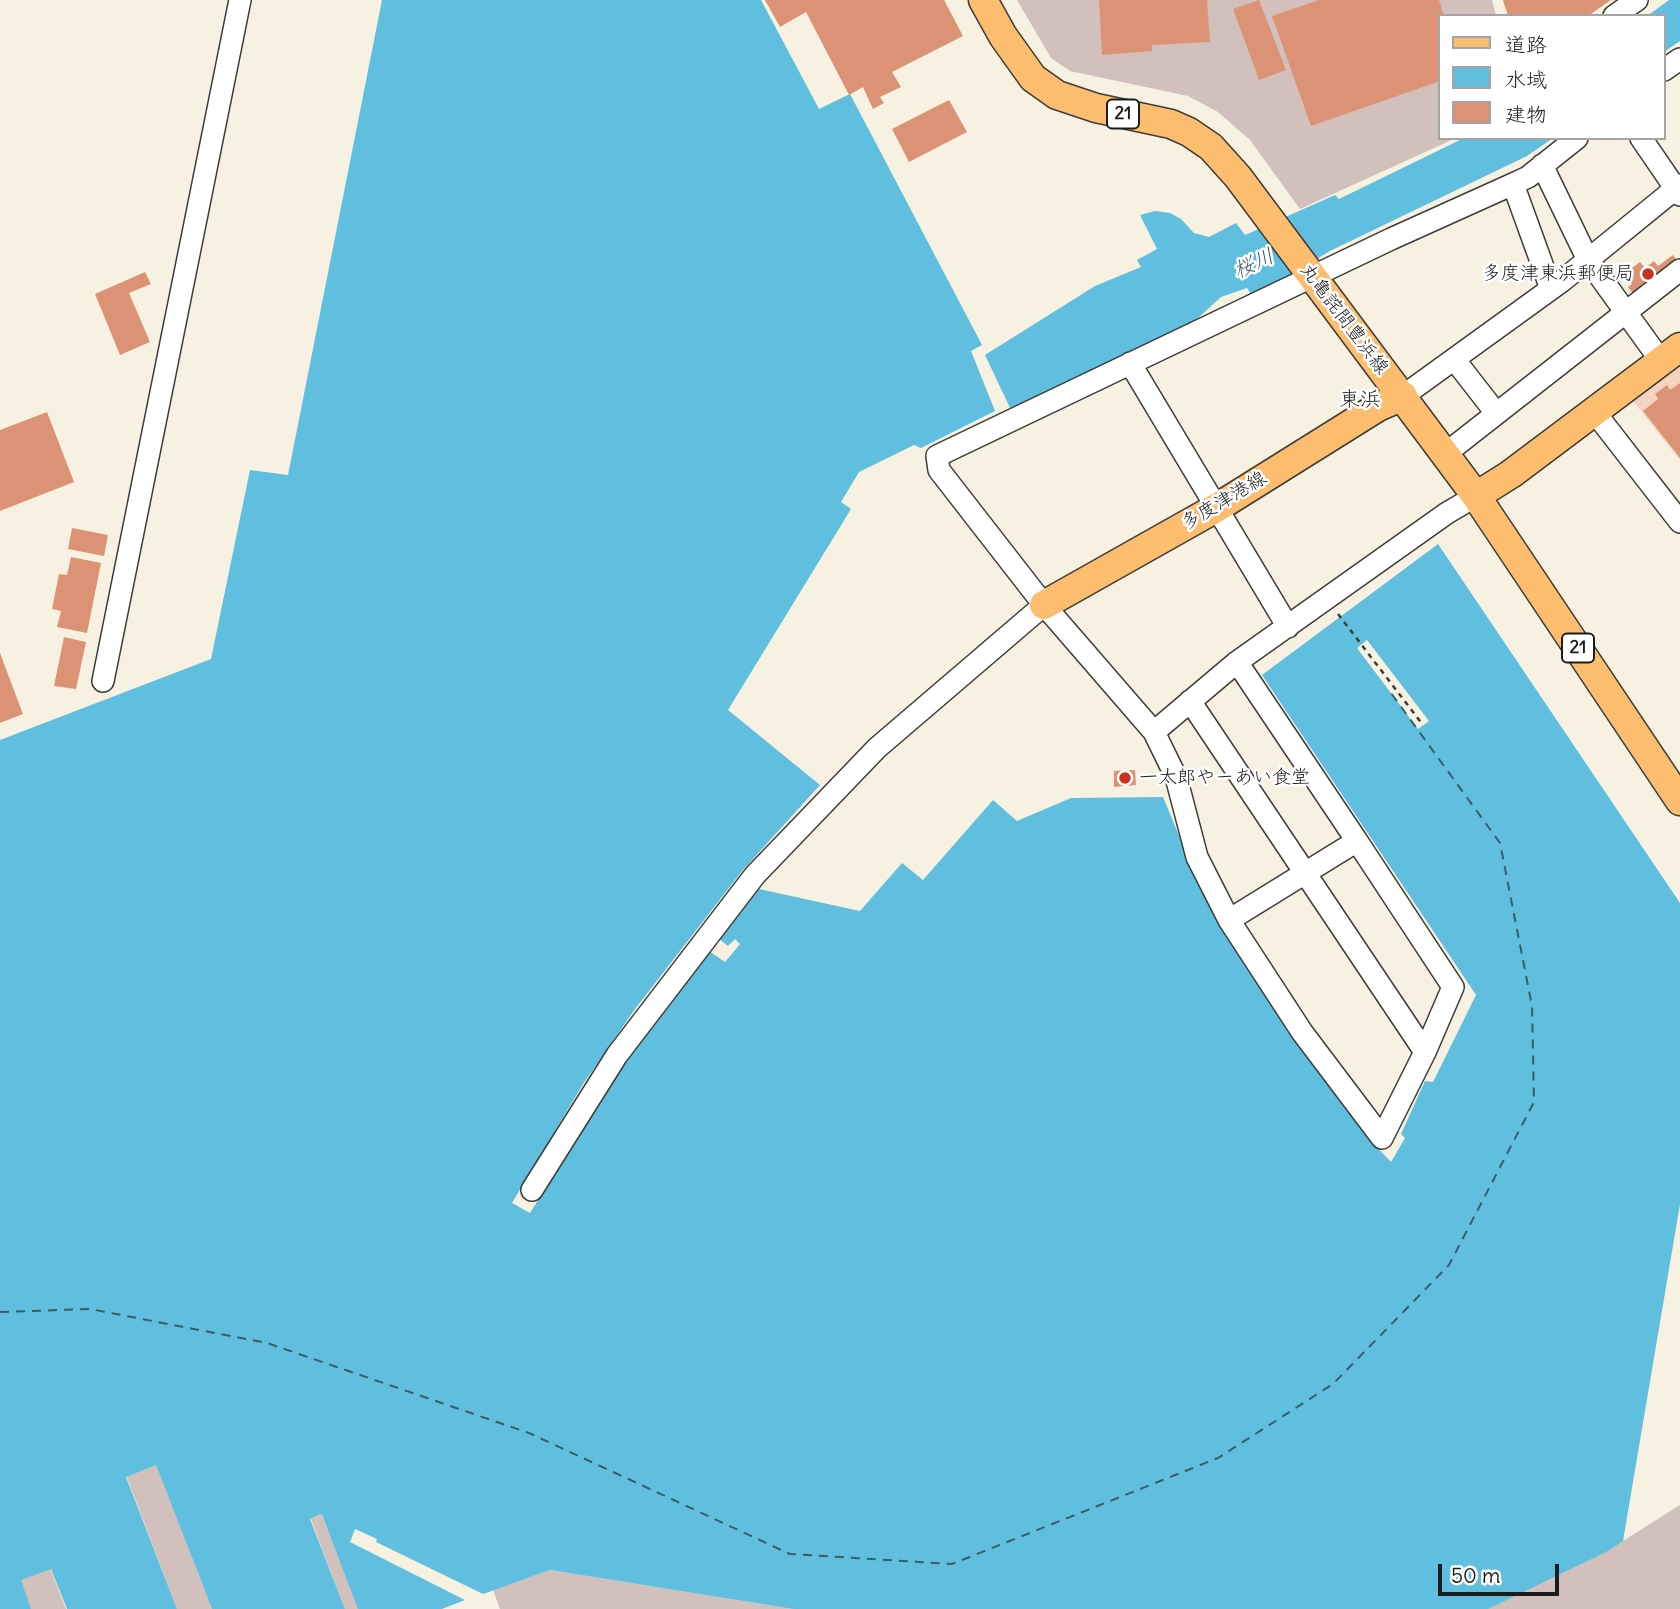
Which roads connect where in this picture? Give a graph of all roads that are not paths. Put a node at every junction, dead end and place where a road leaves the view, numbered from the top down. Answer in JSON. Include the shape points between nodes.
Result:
{"nodes":[{"id":1,"x":240,"y":0,"type":"edge"},
{"id":2,"x":983,"y":0,"type":"edge"},
{"id":3,"x":1637,"y":0,"type":"edge"},
{"id":4,"x":1617,"y":14,"type":"edge"},
{"id":5,"x":1575,"y":140,"type":"edge"},
{"id":6,"x":1643,"y":140,"type":"edge"},
{"id":7,"x":1542,"y":165,"type":"junction"},
{"id":8,"x":1513,"y":184,"type":"junction"},
{"id":9,"x":1678,"y":189,"type":"edge"},
{"id":10,"x":1588,"y":260,"type":"junction"},
{"id":11,"x":1680,"y":270,"type":"edge"},
{"id":12,"x":1312,"y":277,"type":"junction"},
{"id":13,"x":1551,"y":289,"type":"junction"},
{"id":14,"x":1625,"y":312,"type":"junction"},
{"id":15,"x":1675,"y":351,"type":"edge"},
{"id":16,"x":1454,"y":359,"type":"junction"},
{"id":17,"x":1130,"y":363,"type":"junction"},
{"id":18,"x":1403,"y":396,"type":"junction"},
{"id":19,"x":1593,"y":410,"type":"junction"},
{"id":20,"x":1496,"y":414,"type":"junction"},
{"id":21,"x":1446,"y":454,"type":"junction"},
{"id":22,"x":1476,"y":496,"type":"junction"},
{"id":23,"x":1218,"y":507,"type":"junction"},
{"id":24,"x":1680,"y":522,"type":"edge"},
{"id":25,"x":1044,"y":605,"type":"junction"},
{"id":26,"x":1288,"y":627,"type":"junction"},
{"id":27,"x":1237,"y":662,"type":"junction"},
{"id":28,"x":103,"y":681,"type":"dead end"},
{"id":29,"x":1190,"y":701,"type":"junction"},
{"id":30,"x":1154,"y":732,"type":"junction"},
{"id":31,"x":1680,"y":801,"type":"edge"},
{"id":32,"x":1357,"y":841,"type":"junction"},
{"id":33,"x":1305,"y":873,"type":"junction"},
{"id":34,"x":1229,"y":920,"type":"junction"},
{"id":35,"x":1425,"y":1052,"type":"junction"},
{"id":36,"x":532,"y":1190,"type":"dead end"}],
"edges":[{"from":1,"to":28,"type":"street"},
{"from":2,"to":12,"type":"main road","name":"丸亀詫間豊浜線","number":"21","via":[[1033,78],[1057,95],[1171,124],[1210,147],[1272,220]]},
{"from":3,"to":4,"type":"street"},
{"from":5,"to":7,"type":"street"},
{"from":6,"to":9,"type":"street"},
{"from":7,"to":8,"type":"street"},
{"from":7,"to":10,"type":"street"},
{"from":8,"to":12,"type":"street"},
{"from":8,"to":13,"type":"street"},
{"from":9,"to":10,"type":"street"},
{"from":10,"to":13,"type":"street"},
{"from":10,"to":14,"type":"street"},
{"from":11,"to":14,"type":"street"},
{"from":12,"to":17,"type":"street"},
{"from":12,"to":18,"type":"main road","name":"丸亀詫間豊浜線","number":"21"},
{"from":13,"to":16,"type":"street"},
{"from":14,"to":15,"type":"street"},
{"from":14,"to":20,"type":"street"},
{"from":15,"to":19,"type":"main road"},
{"from":16,"to":18,"type":"street"},
{"from":16,"to":20,"type":"street"},
{"from":17,"to":23,"type":"street"},
{"from":17,"to":25,"type":"street","via":[[937,456],[939,470]]},
{"from":18,"to":21,"type":"main road","name":"丸亀詫間豊浜線","number":"21"},
{"from":18,"to":23,"type":"main road","name":"多度津港線"},
{"from":19,"to":22,"type":"main road"},
{"from":19,"to":24,"type":"street"},
{"from":20,"to":21,"type":"street"},
{"from":21,"to":22,"type":"main road","name":"丸亀詫間豊浜線","number":"21"},
{"from":22,"to":26,"type":"street"},
{"from":22,"to":31,"type":"main road","name":"丸亀詫間豊浜線","number":"21"},
{"from":23,"to":25,"type":"main road","name":"多度津港線"},
{"from":23,"to":26,"type":"street"},
{"from":25,"to":30,"type":"street"},
{"from":25,"to":36,"type":"street","via":[[877,748],[755,875],[617,1055]]},
{"from":26,"to":27,"type":"street"},
{"from":27,"to":29,"type":"street"},
{"from":27,"to":32,"type":"street"},
{"from":29,"to":30,"type":"street"},
{"from":29,"to":33,"type":"street"},
{"from":30,"to":34,"type":"street","via":[[1176,778],[1197,857]]},
{"from":32,"to":33,"type":"street"},
{"from":32,"to":35,"type":"street","via":[[1453,987]]},
{"from":33,"to":34,"type":"street"},
{"from":33,"to":35,"type":"street"},
{"from":34,"to":35,"type":"street","via":[[1302,1032],[1382,1138]]}]}
